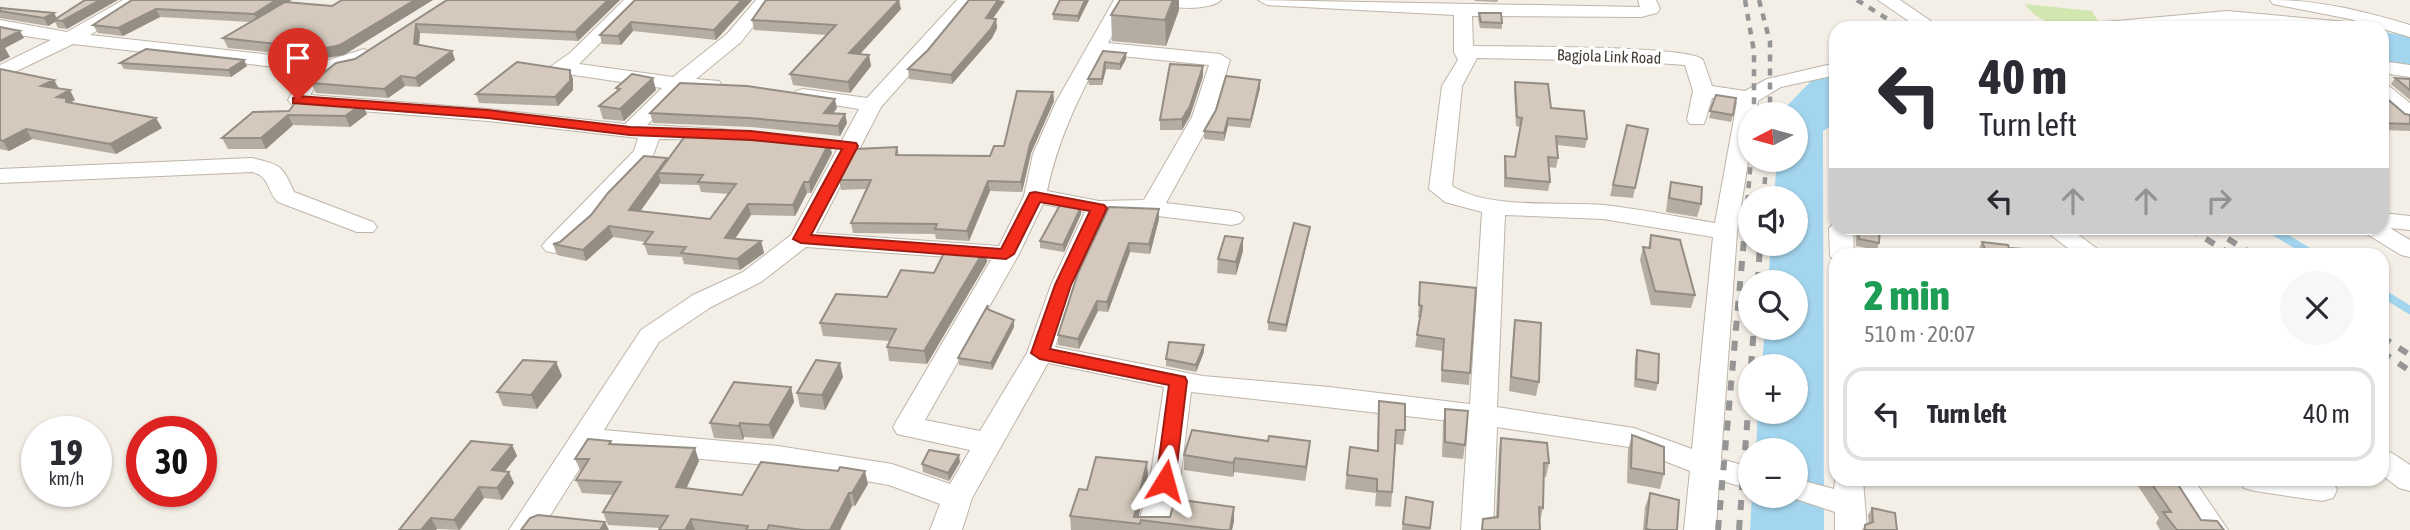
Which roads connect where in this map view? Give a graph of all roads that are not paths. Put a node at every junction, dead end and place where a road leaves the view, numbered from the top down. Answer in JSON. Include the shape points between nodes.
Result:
{"nodes":[{"id":1,"x":136,"y":0,"type":"edge"},
{"id":2,"x":634,"y":0,"type":"edge"},
{"id":3,"x":765,"y":0,"type":"edge"},
{"id":4,"x":967,"y":0,"type":"edge"},
{"id":5,"x":1123,"y":0,"type":"edge"},
{"id":6,"x":1162,"y":0,"type":"edge"},
{"id":7,"x":1212,"y":0,"type":"edge"},
{"id":8,"x":1267,"y":0,"type":"edge"},
{"id":9,"x":1647,"y":0,"type":"edge"},
{"id":10,"x":1887,"y":0,"type":"edge"},
{"id":11,"x":2279,"y":0,"type":"edge"},
{"id":12,"x":1527,"y":5,"type":"edge"},
{"id":13,"x":1463,"y":10,"type":"junction"},
{"id":14,"x":1921,"y":21,"type":"edge"},
{"id":15,"x":2176,"y":21,"type":"edge"},
{"id":16,"x":2277,"y":21,"type":"edge"},
{"id":17,"x":2376,"y":21,"type":"edge"},
{"id":18,"x":2389,"y":25,"type":"edge"},
{"id":19,"x":0,"y":26,"type":"edge"},
{"id":20,"x":2410,"y":31,"type":"edge"},
{"id":21,"x":2389,"y":34,"type":"edge"},
{"id":22,"x":2410,"y":37,"type":"edge"},
{"id":23,"x":70,"y":38,"type":"junction"},
{"id":24,"x":384,"y":42,"type":"edge"},
{"id":25,"x":1096,"y":48,"type":"junction"},
{"id":26,"x":1464,"y":52,"type":"junction"},
{"id":27,"x":326,"y":67,"type":"junction"},
{"id":28,"x":2389,"y":68,"type":"edge"},
{"id":29,"x":1829,"y":71,"type":"edge"},
{"id":30,"x":2410,"y":71,"type":"edge"},
{"id":31,"x":0,"y":73,"type":"edge"},
{"id":32,"x":677,"y":84,"type":"junction"},
{"id":33,"x":738,"y":86,"type":"edge"},
{"id":34,"x":777,"y":91,"type":"edge"},
{"id":35,"x":1703,"y":91,"type":"junction"},
{"id":36,"x":2389,"y":96,"type":"edge"},
{"id":37,"x":1748,"y":98,"type":"junction"},
{"id":38,"x":872,"y":105,"type":"junction"},
{"id":39,"x":2410,"y":114,"type":"edge"},
{"id":40,"x":1697,"y":120,"type":"dead end"},
{"id":41,"x":640,"y":132,"type":"junction"},
{"id":42,"x":739,"y":135,"type":"edge"},
{"id":43,"x":826,"y":144,"type":"edge"},
{"id":44,"x":851,"y":146,"type":"junction"},
{"id":45,"x":0,"y":176,"type":"edge"},
{"id":46,"x":1035,"y":196,"type":"junction"},
{"id":47,"x":1494,"y":205,"type":"junction"},
{"id":48,"x":1099,"y":208,"type":"junction"},
{"id":49,"x":1151,"y":208,"type":"junction"},
{"id":50,"x":1232,"y":218,"type":"dead end"},
{"id":51,"x":2389,"y":221,"type":"edge"},
{"id":52,"x":2410,"y":223,"type":"edge"},
{"id":53,"x":365,"y":227,"type":"dead end"},
{"id":54,"x":1725,"y":232,"type":"junction"},
{"id":55,"x":2064,"y":235,"type":"edge"},
{"id":56,"x":2385,"y":235,"type":"edge"},
{"id":57,"x":801,"y":239,"type":"junction"},
{"id":58,"x":554,"y":246,"type":"edge"},
{"id":59,"x":2083,"y":248,"type":"edge"},
{"id":60,"x":2410,"y":250,"type":"edge"},
{"id":61,"x":1006,"y":254,"type":"junction"},
{"id":62,"x":1040,"y":353,"type":"junction"},
{"id":63,"x":1178,"y":381,"type":"junction"},
{"id":64,"x":1484,"y":415,"type":"junction"},
{"id":65,"x":583,"y":438,"type":"junction"},
{"id":66,"x":989,"y":443,"type":"junction"},
{"id":67,"x":2389,"y":465,"type":"edge"},
{"id":68,"x":1707,"y":466,"type":"junction"},
{"id":69,"x":1738,"y":475,"type":"edge"},
{"id":70,"x":2410,"y":480,"type":"edge"},
{"id":71,"x":2182,"y":486,"type":"edge"},
{"id":72,"x":2295,"y":486,"type":"edge"},
{"id":73,"x":2322,"y":490,"type":"dead end"},
{"id":74,"x":1808,"y":493,"type":"edge"},
{"id":75,"x":957,"y":498,"type":"junction"},
{"id":76,"x":1847,"y":504,"type":"edge"},
{"id":77,"x":525,"y":530,"type":"edge"},
{"id":78,"x":946,"y":530,"type":"edge"},
{"id":79,"x":1153,"y":530,"type":"edge"},
{"id":80,"x":1477,"y":530,"type":"edge"},
{"id":81,"x":1700,"y":530,"type":"edge"},
{"id":82,"x":2212,"y":530,"type":"edge"}],
"edges":[{"from":1,"to":23,"type":"street"},
{"from":2,"to":32,"type":"street","via":[[577,57],[560,67]]},
{"from":3,"to":32,"type":"street","via":[[734,38]]},
{"from":4,"to":38,"type":"street"},
{"from":5,"to":25,"type":"street"},
{"from":6,"to":7,"type":"street"},
{"from":8,"to":13,"type":"street"},
{"from":9,"to":12,"type":"street","via":[[1651,9],[1641,12]]},
{"from":10,"to":14,"type":"street"},
{"from":11,"to":17,"type":"street"},
{"from":12,"to":13,"type":"street"},
{"from":13,"to":26,"type":"street"},
{"from":15,"to":16,"type":"street","via":[[2227,16]]},
{"from":18,"to":20,"type":"street"},
{"from":19,"to":23,"type":"street"},
{"from":21,"to":22,"type":"street"},
{"from":23,"to":27,"type":"street"},
{"from":23,"to":31,"type":"street"},
{"from":24,"to":27,"type":"street","via":[[351,62]]},
{"from":25,"to":46,"type":"street","via":[[1044,154]]},
{"from":25,"to":49,"type":"street","via":[[1220,60],[1218,76],[1176,171]]},
{"from":26,"to":35,"type":"street","name":"Bagjola Link Road","via":[[1693,60]]},
{"from":26,"to":47,"type":"street","via":[[1468,60],[1452,86],[1440,189],[1448,197]]},
{"from":27,"to":41,"type":"street","via":[[298,100],[488,114]]},
{"from":28,"to":30,"type":"street"},
{"from":29,"to":37,"type":"street","via":[[1774,83]]},
{"from":32,"to":33,"type":"street"},
{"from":32,"to":41,"type":"street"},
{"from":34,"to":38,"type":"street"},
{"from":35,"to":37,"type":"street"},
{"from":35,"to":40,"type":"street"},
{"from":36,"to":39,"type":"street"},
{"from":37,"to":54,"type":"street"},
{"from":38,"to":44,"type":"street"},
{"from":41,"to":42,"type":"street"},
{"from":41,"to":58,"type":"street","via":[[644,153]]},
{"from":43,"to":44,"type":"street"},
{"from":44,"to":57,"type":"street"},
{"from":45,"to":53,"type":"street","via":[[252,165],[269,169],[286,197]]},
{"from":46,"to":48,"type":"street"},
{"from":46,"to":61,"type":"street"},
{"from":47,"to":54,"type":"street","via":[[1602,212]]},
{"from":47,"to":64,"type":"street"},
{"from":48,"to":49,"type":"street"},
{"from":48,"to":62,"type":"street","via":[[1063,285]]},
{"from":49,"to":50,"type":"street"},
{"from":51,"to":52,"type":"street"},
{"from":54,"to":68,"type":"street"},
{"from":55,"to":59,"type":"street"},
{"from":56,"to":60,"type":"street"},
{"from":57,"to":61,"type":"street"},
{"from":57,"to":65,"type":"street","via":[[752,277],[702,301],[650,336]]},
{"from":61,"to":66,"type":"street","via":[[907,427]]},
{"from":62,"to":63,"type":"street"},
{"from":62,"to":66,"type":"street"},
{"from":63,"to":64,"type":"street"},
{"from":63,"to":79,"type":"street","via":[[1165,481]]},
{"from":64,"to":68,"type":"street","via":[[1634,438]]},
{"from":64,"to":80,"type":"street"},
{"from":65,"to":75,"type":"street","via":[[778,456],[892,475]]},
{"from":65,"to":77,"type":"street"},
{"from":66,"to":75,"type":"street"},
{"from":67,"to":70,"type":"street"},
{"from":68,"to":69,"type":"street"},
{"from":68,"to":81,"type":"street"},
{"from":71,"to":82,"type":"street"},
{"from":72,"to":73,"type":"street"},
{"from":74,"to":76,"type":"street"},
{"from":75,"to":78,"type":"street"}]}
